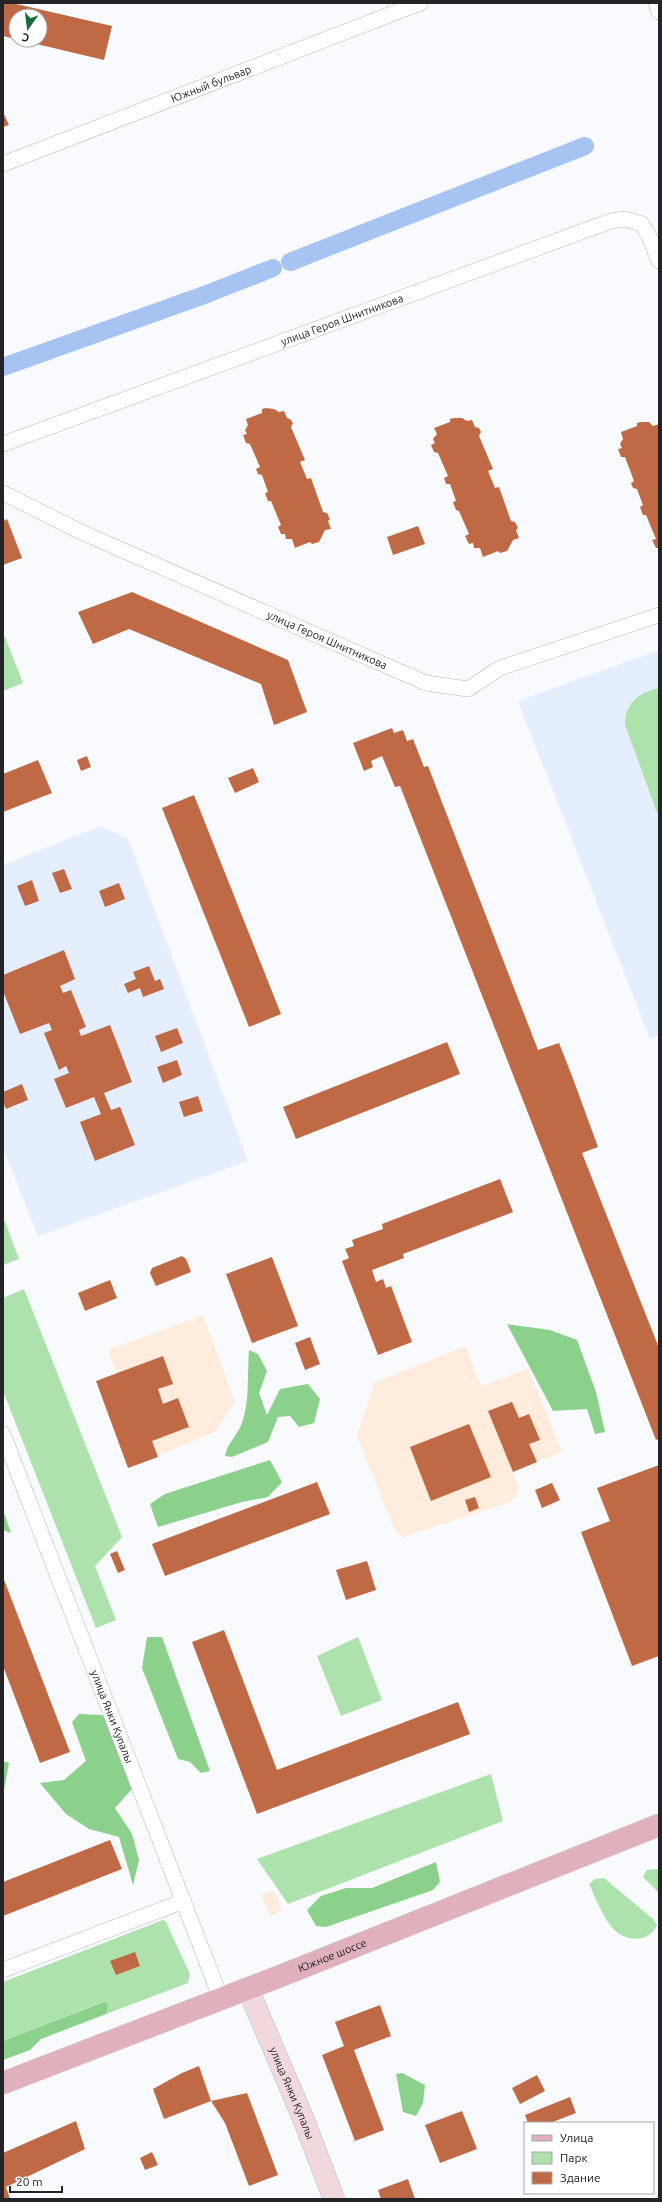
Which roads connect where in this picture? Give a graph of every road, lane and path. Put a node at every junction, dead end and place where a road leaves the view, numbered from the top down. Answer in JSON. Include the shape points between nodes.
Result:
{"nodes":[{"id":1,"x":420,"y":3,"type":"edge"},
{"id":2,"x":656,"y":3,"type":"edge"},
{"id":3,"x":659,"y":12,"type":"edge"},
{"id":4,"x":3,"y":164,"type":"edge"},
{"id":5,"x":659,"y":261,"type":"edge"},
{"id":6,"x":3,"y":444,"type":"edge"},
{"id":7,"x":3,"y":493,"type":"edge"},
{"id":8,"x":659,"y":615,"type":"edge"},
{"id":9,"x":3,"y":1434,"type":"edge"},
{"id":10,"x":659,"y":1825,"type":"edge"},
{"id":11,"x":184,"y":1901,"type":"junction"},
{"id":12,"x":3,"y":1970,"type":"edge"},
{"id":13,"x":248,"y":1989,"type":"junction"},
{"id":14,"x":221,"y":1999,"type":"junction"},
{"id":15,"x":3,"y":2083,"type":"edge"},
{"id":16,"x":334,"y":2199,"type":"edge"}],
"edges":[{"from":1,"to":4,"type":"street","name":"Южный бульвар"},
{"from":2,"to":3,"type":"street"},
{"from":5,"to":6,"type":"street","name":"улица Героя Шнитникова","via":[[642,224],[625,218],[611,221]]},
{"from":7,"to":8,"type":"street","name":"улица Героя Шнитникова","via":[[81,532],[426,683],[468,689],[500,668]]},
{"from":9,"to":11,"type":"street","name":"улица Янки Купалы"},
{"from":10,"to":13,"type":"main road","name":"Южное шоссе"},
{"from":11,"to":12,"type":"street"},
{"from":11,"to":14,"type":"street","name":"улица Янки Купалы"},
{"from":13,"to":14,"type":"main road","name":"Южное шоссе"},
{"from":13,"to":16,"type":"street","name":"улица Янки Купалы","via":[[303,2118]]},
{"from":14,"to":15,"type":"main road","name":"Южное шоссе"}]}
